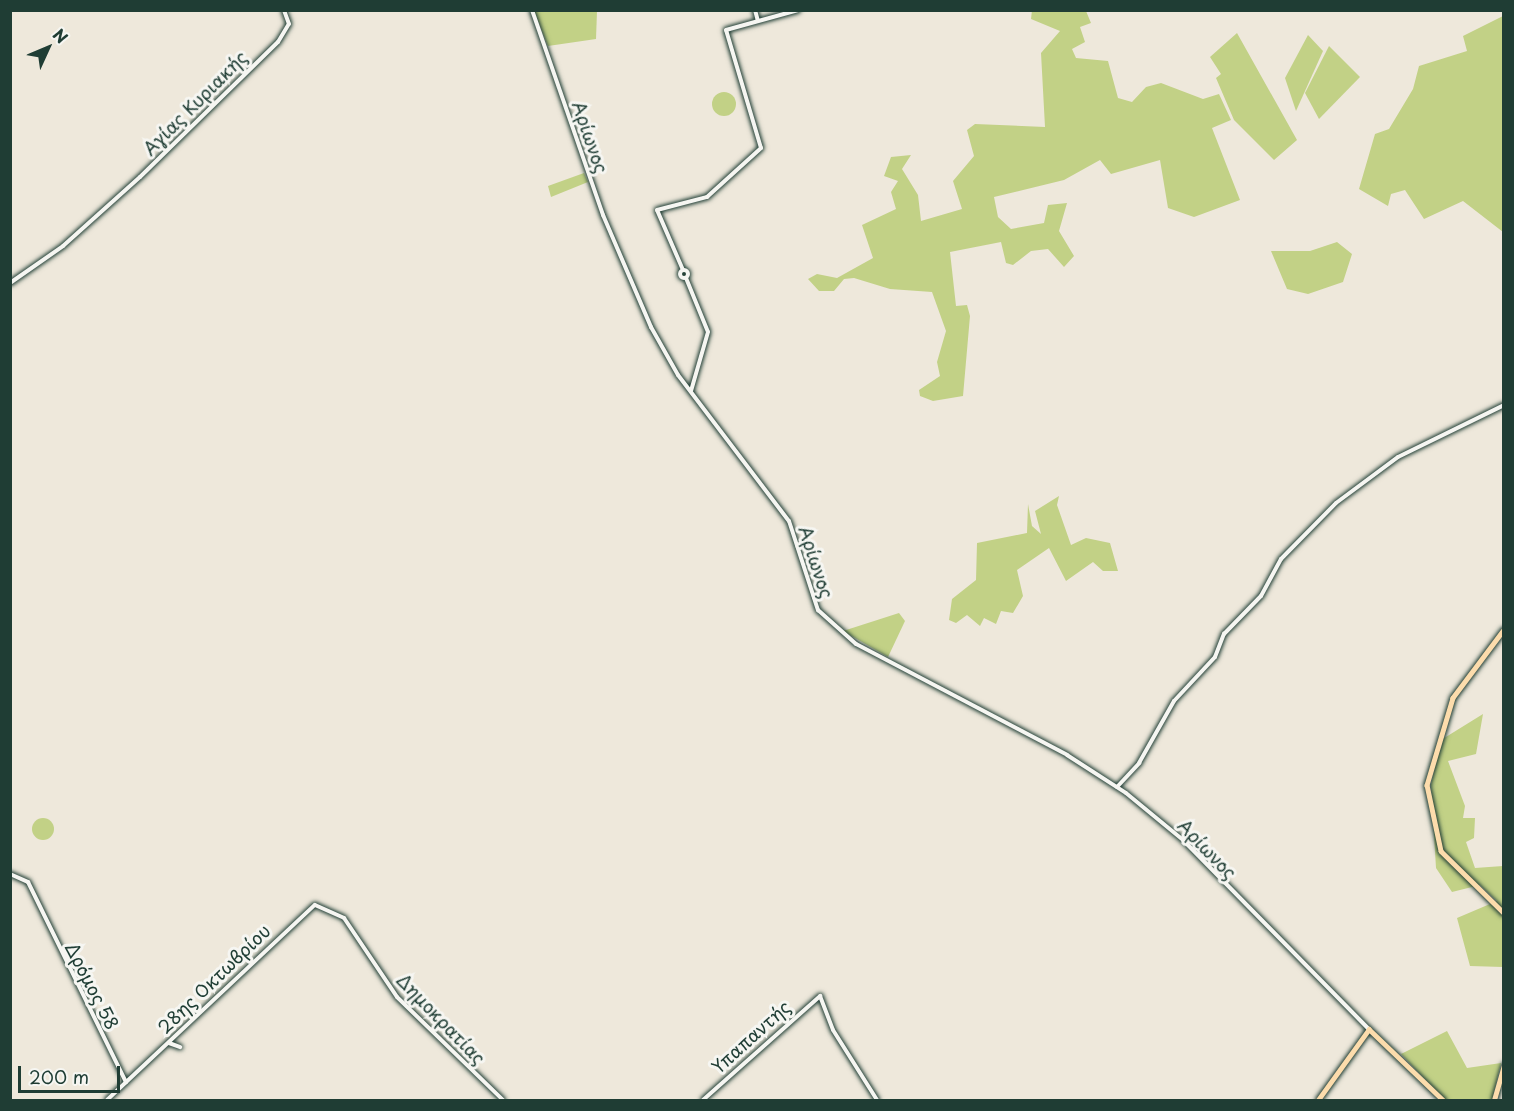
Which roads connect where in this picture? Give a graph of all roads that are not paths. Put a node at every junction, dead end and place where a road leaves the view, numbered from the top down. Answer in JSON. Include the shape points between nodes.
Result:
{"nodes":[{"id":1,"x":284,"y":10,"type":"edge"},
{"id":2,"x":532,"y":10,"type":"edge"},
{"id":3,"x":755,"y":10,"type":"edge"},
{"id":4,"x":798,"y":10,"type":"edge"},
{"id":5,"x":758,"y":21,"type":"junction"},
{"id":6,"x":10,"y":283,"type":"edge"},
{"id":7,"x":691,"y":391,"type":"junction"},
{"id":8,"x":1503,"y":405,"type":"edge"},
{"id":9,"x":1503,"y":630,"type":"edge"},
{"id":10,"x":1117,"y":787,"type":"junction"},
{"id":11,"x":10,"y":874,"type":"edge"},
{"id":12,"x":315,"y":905,"type":"joint"},
{"id":13,"x":1503,"y":913,"type":"edge"},
{"id":14,"x":1369,"y":1029,"type":"junction"},
{"id":15,"x":168,"y":1042,"type":"junction"},
{"id":16,"x":180,"y":1047,"type":"dead end"},
{"id":17,"x":1503,"y":1065,"type":"edge"},
{"id":18,"x":126,"y":1082,"type":"junction"},
{"id":19,"x":107,"y":1101,"type":"edge"},
{"id":20,"x":503,"y":1101,"type":"edge"},
{"id":21,"x":703,"y":1101,"type":"edge"},
{"id":22,"x":877,"y":1101,"type":"edge"},
{"id":23,"x":1318,"y":1101,"type":"edge"},
{"id":24,"x":1443,"y":1101,"type":"edge"},
{"id":25,"x":1494,"y":1101,"type":"edge"}],
"edges":[{"from":1,"to":6,"type":"street","name":"Αγίας Κυριακής","via":[[287,29],[149,169]]},
{"from":2,"to":7,"type":"street","name":"Αρίωνος","via":[[606,225],[654,333]]},
{"from":3,"to":5,"type":"street"},
{"from":4,"to":5,"type":"street"},
{"from":5,"to":7,"type":"street","via":[[726,30],[761,148],[707,197],[657,210],[708,332]]},
{"from":7,"to":10,"type":"street","name":"Αρίωνος","via":[[789,521],[813,603],[842,634]]},
{"from":8,"to":10,"type":"street","via":[[1398,457],[1336,503],[1281,559],[1261,596],[1224,634],[1215,657],[1174,701],[1139,763]]},
{"from":9,"to":13,"type":"main road","via":[[1458,689],[1432,756],[1427,785],[1443,853]]},
{"from":10,"to":14,"type":"street","name":"Αρίωνος","via":[[1183,840],[1282,945]]},
{"from":11,"to":18,"type":"street","name":"Δρόμος 58","via":[[28,882]]},
{"from":12,"to":15,"type":"street","name":"28ης Οκτωβρίου"},
{"from":12,"to":20,"type":"street","name":"Δημοκρατίας","via":[[344,918],[397,997]]},
{"from":14,"to":23,"type":"main road"},
{"from":14,"to":24,"type":"main road"},
{"from":15,"to":16,"type":"street"},
{"from":15,"to":18,"type":"street","name":"28ης Οκτωβρίου"},
{"from":17,"to":25,"type":"main road"},
{"from":18,"to":19,"type":"street","name":"28ης Οκτωβρίου"},
{"from":21,"to":22,"type":"street","name":"Υπαπαντής","via":[[820,996],[833,1029]]}]}
